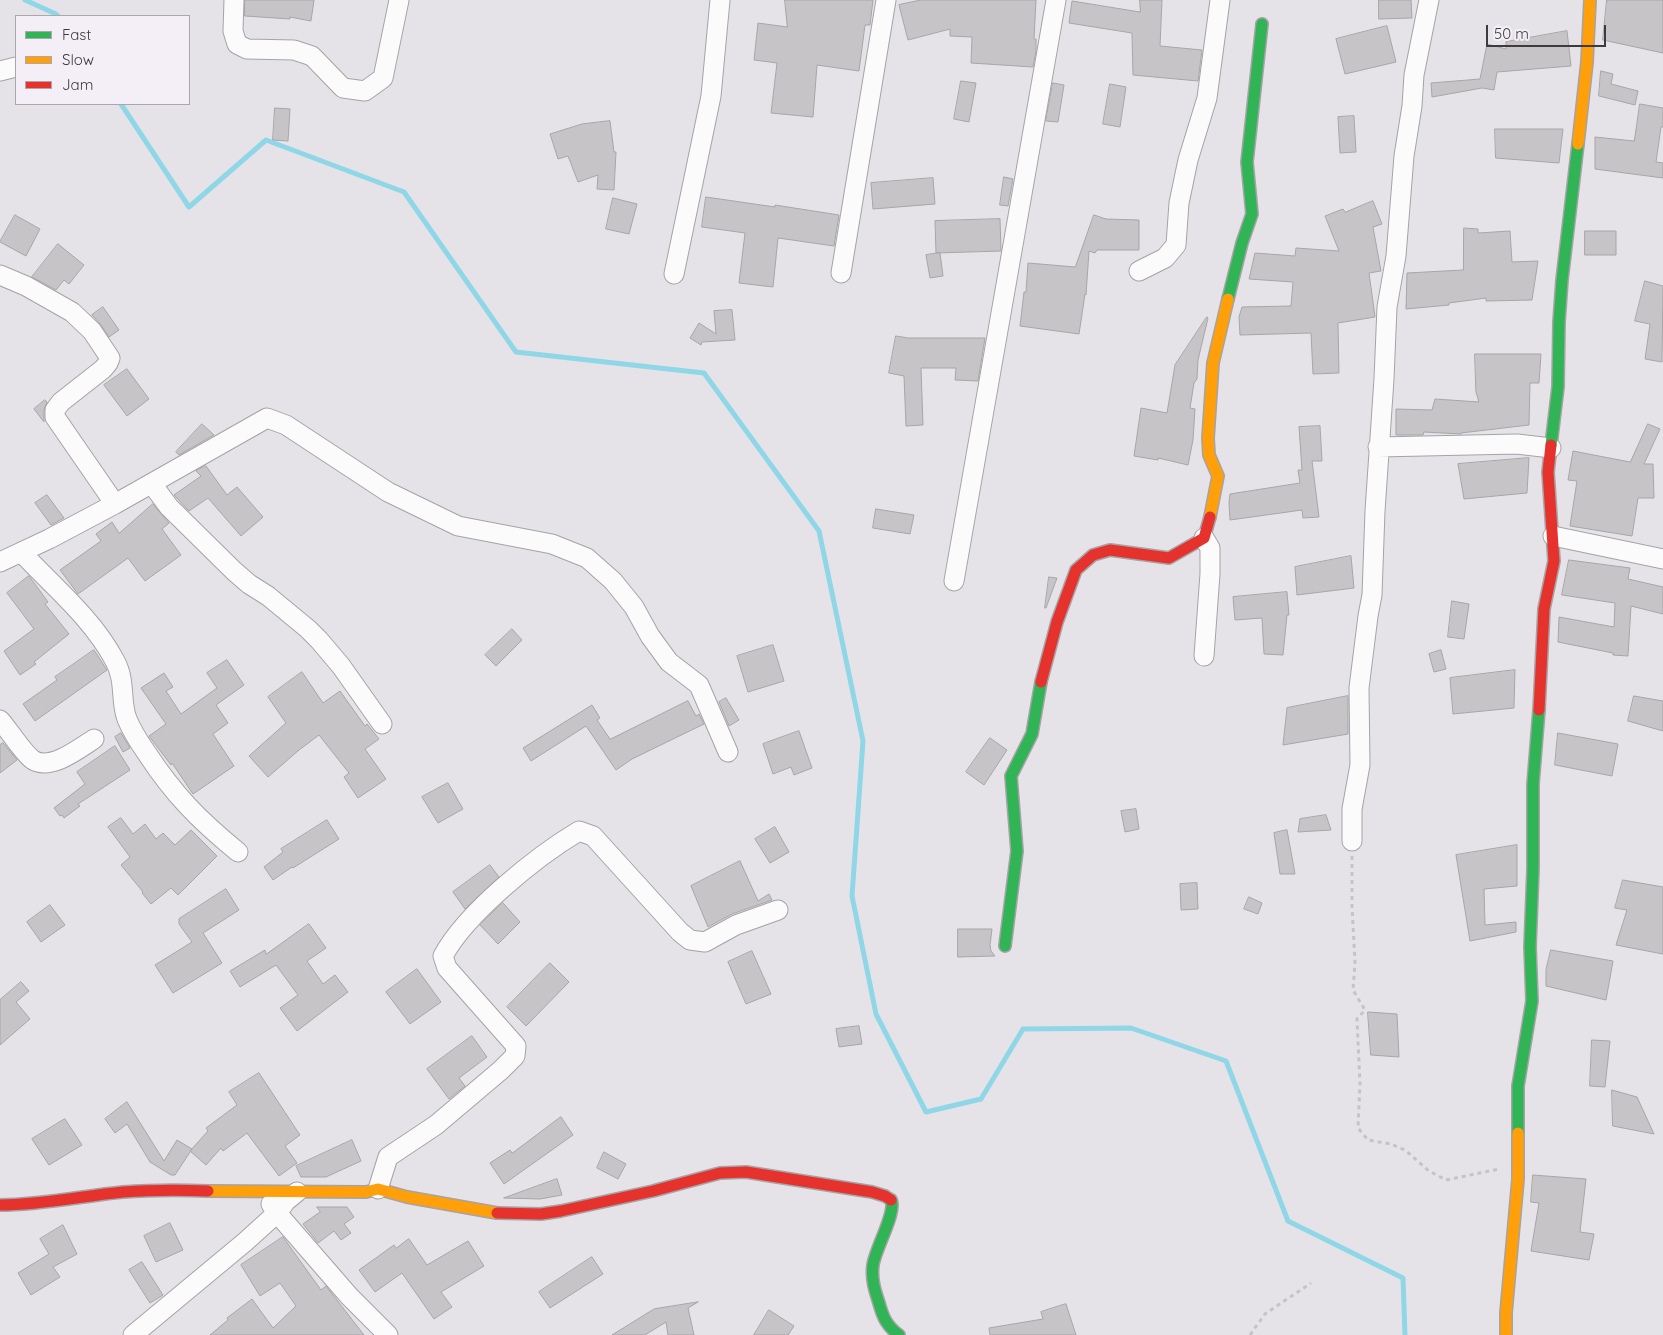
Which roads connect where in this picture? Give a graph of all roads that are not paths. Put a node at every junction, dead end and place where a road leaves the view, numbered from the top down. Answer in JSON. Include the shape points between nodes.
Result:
{"nodes":[{"id":1,"x":234,"y":0,"type":"edge"},
{"id":2,"x":399,"y":0,"type":"edge"},
{"id":3,"x":720,"y":0,"type":"edge"},
{"id":4,"x":886,"y":0,"type":"edge"},
{"id":5,"x":1056,"y":0,"type":"edge"},
{"id":6,"x":1220,"y":0,"type":"edge"},
{"id":7,"x":1429,"y":0,"type":"edge"},
{"id":8,"x":1590,"y":0,"type":"edge"},
{"id":9,"x":1262,"y":24,"type":"dead end"},
{"id":10,"x":15,"y":67,"type":"edge"},
{"id":11,"x":0,"y":71,"type":"edge"},
{"id":12,"x":1139,"y":271,"type":"dead end"},
{"id":13,"x":841,"y":273,"type":"dead end"},
{"id":14,"x":674,"y":274,"type":"dead end"},
{"id":15,"x":0,"y":275,"type":"edge"},
{"id":16,"x":1378,"y":447,"type":"junction"},
{"id":17,"x":1551,"y":448,"type":"junction"},
{"id":18,"x":152,"y":484,"type":"junction"},
{"id":19,"x":114,"y":504,"type":"junction"},
{"id":20,"x":1553,"y":536,"type":"junction"},
{"id":21,"x":1204,"y":538,"type":"junction"},
{"id":22,"x":21,"y":552,"type":"junction"},
{"id":23,"x":1663,"y":559,"type":"edge"},
{"id":24,"x":0,"y":562,"type":"edge"},
{"id":25,"x":954,"y":581,"type":"dead end"},
{"id":26,"x":1204,"y":656,"type":"dead end"},
{"id":27,"x":0,"y":720,"type":"edge"},
{"id":28,"x":382,"y":724,"type":"dead end"},
{"id":29,"x":94,"y":738,"type":"dead end"},
{"id":30,"x":728,"y":752,"type":"dead end"},
{"id":31,"x":1352,"y":841,"type":"road end"},
{"id":32,"x":238,"y":852,"type":"dead end"},
{"id":33,"x":778,"y":910,"type":"dead end"},
{"id":34,"x":1005,"y":946,"type":"dead end"},
{"id":35,"x":378,"y":1189,"type":"junction"},
{"id":36,"x":266,"y":1192,"type":"junction"},
{"id":37,"x":297,"y":1192,"type":"junction"},
{"id":38,"x":0,"y":1205,"type":"edge"},
{"id":39,"x":277,"y":1213,"type":"junction"},
{"id":40,"x":888,"y":1332,"type":"edge"},
{"id":41,"x":133,"y":1335,"type":"edge"},
{"id":42,"x":388,"y":1335,"type":"edge"},
{"id":43,"x":1506,"y":1335,"type":"edge"}],
"edges":[{"from":1,"to":2,"type":"street","via":[[233,31],[237,44],[247,49],[294,50],[312,56],[343,88],[365,91],[383,78]]},
{"from":3,"to":14,"type":"street","via":[[711,96]]},
{"from":4,"to":13,"type":"street"},
{"from":5,"to":25,"type":"street"},
{"from":6,"to":12,"type":"street","via":[[1207,98],[1188,160],[1179,203],[1176,245],[1165,258]]},
{"from":7,"to":16,"type":"street","via":[[1414,75],[1404,156],[1396,256],[1387,307]]},
{"from":8,"to":17,"type":"street","via":[[1587,62],[1559,322],[1558,387]]},
{"from":9,"to":21,"type":"street","via":[[1247,162],[1252,214],[1213,363],[1208,438],[1209,455],[1218,476]]},
{"from":10,"to":11,"type":"street"},
{"from":15,"to":19,"type":"street","via":[[72,312],[92,332],[110,358],[103,369],[60,402],[55,417]]},
{"from":16,"to":17,"type":"street","via":[[1517,444]]},
{"from":16,"to":31,"type":"street","via":[[1372,595],[1359,688],[1360,765],[1352,810]]},
{"from":17,"to":20,"type":"street","via":[[1548,472]]},
{"from":18,"to":19,"type":"street"},
{"from":18,"to":28,"type":"street","via":[[169,507],[234,571],[319,640]]},
{"from":18,"to":30,"type":"street","via":[[267,418],[286,425],[388,492],[458,526],[552,544],[587,558],[624,594],[669,662],[698,685]]},
{"from":19,"to":22,"type":"street"},
{"from":20,"to":23,"type":"street"},
{"from":20,"to":43,"type":"street","via":[[1554,561],[1544,609],[1533,784],[1532,1001],[1518,1086],[1518,1164]]},
{"from":21,"to":26,"type":"street","via":[[1210,548]]},
{"from":21,"to":34,"type":"street","via":[[1169,558],[1110,550],[1093,555],[1076,570],[1043,671],[1032,734],[1011,776],[1017,851]]},
{"from":22,"to":24,"type":"street"},
{"from":22,"to":32,"type":"street","via":[[76,607],[105,643],[122,679],[127,718],[160,773],[185,805]]},
{"from":27,"to":29,"type":"street","via":[[28,755],[42,763],[72,753]]},
{"from":33,"to":35,"type":"street","via":[[736,925],[705,942],[690,940],[594,836],[579,831],[566,839],[515,878],[474,916],[443,956],[447,968],[516,1046],[515,1056],[436,1125],[388,1156]]},
{"from":35,"to":37,"type":"street","via":[[366,1192]]},
{"from":35,"to":40,"type":"street","via":[[505,1214],[549,1214],[716,1174],[746,1172],[881,1194],[891,1199],[894,1207],[875,1255],[871,1280]]},
{"from":36,"to":37,"type":"street"},
{"from":36,"to":38,"type":"street","via":[[123,1192],[26,1205]]},
{"from":36,"to":39,"type":"street"},
{"from":37,"to":39,"type":"street"},
{"from":39,"to":41,"type":"street"},
{"from":39,"to":42,"type":"street"}]}
